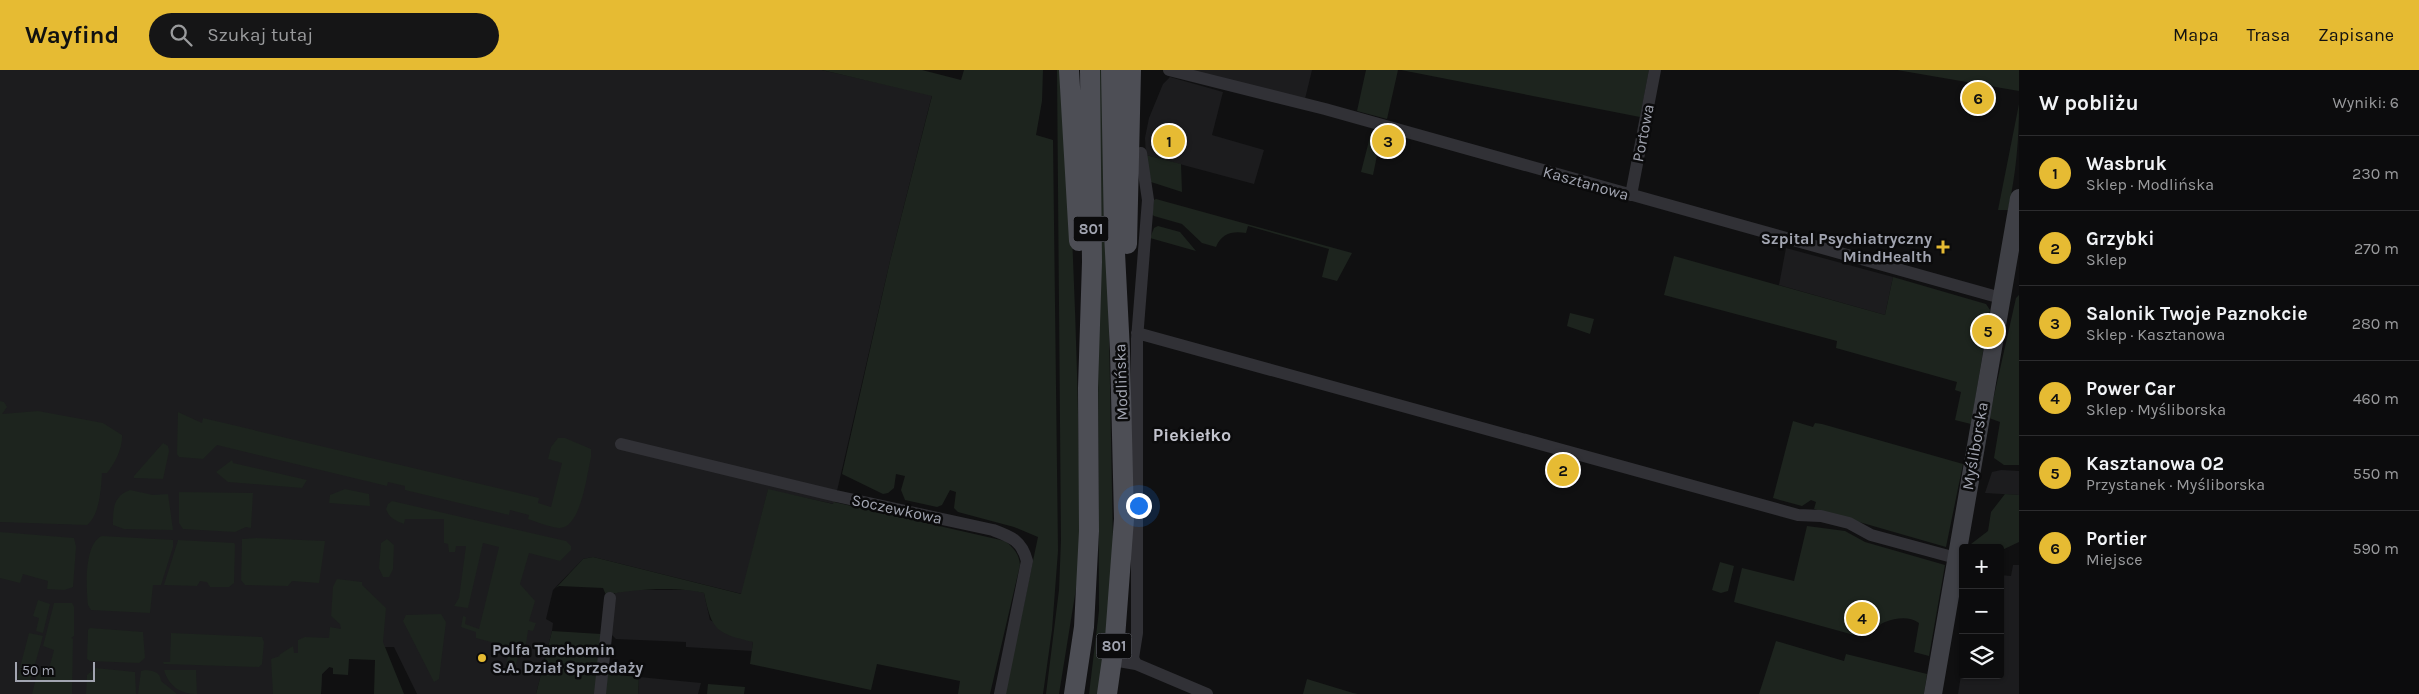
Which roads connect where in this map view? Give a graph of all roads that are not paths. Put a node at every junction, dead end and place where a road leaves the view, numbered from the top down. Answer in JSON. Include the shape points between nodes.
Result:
{"nodes":[{"id":1,"x":1069,"y":70,"type":"edge"},
{"id":2,"x":1090,"y":70,"type":"edge"},
{"id":3,"x":1111,"y":70,"type":"edge"},
{"id":4,"x":1132,"y":70,"type":"edge"},
{"id":5,"x":1170,"y":70,"type":"edge"},
{"id":6,"x":1655,"y":70,"type":"edge"},
{"id":7,"x":1141,"y":153,"type":"dead end"},
{"id":8,"x":1631,"y":195,"type":"junction"},
{"id":9,"x":2019,"y":198,"type":"edge"},
{"id":10,"x":2001,"y":298,"type":"junction"},
{"id":11,"x":1137,"y":333,"type":"junction"},
{"id":12,"x":1120,"y":351,"type":"junction"},
{"id":13,"x":1088,"y":388,"type":"junction"},
{"id":14,"x":621,"y":444,"type":"dead end"},
{"id":15,"x":1956,"y":558,"type":"junction"},
{"id":16,"x":610,"y":598,"type":"dead end"},
{"id":17,"x":1113,"y":660,"type":"junction"},
{"id":18,"x":1136,"y":664,"type":"junction"},
{"id":19,"x":600,"y":694,"type":"edge"},
{"id":20,"x":1000,"y":694,"type":"edge"},
{"id":21,"x":1074,"y":694,"type":"edge"},
{"id":22,"x":1107,"y":694,"type":"edge"},
{"id":23,"x":1207,"y":694,"type":"edge"},
{"id":24,"x":1933,"y":694,"type":"edge"}],
"edges":[{"from":1,"to":13,"type":"main road"},
{"from":2,"to":13,"type":"main road","name":"Modlińska","number":"801","via":[[1092,262]]},
{"from":3,"to":12,"type":"main road","name":"Modlińska","number":"801"},
{"from":4,"to":12,"type":"main road","via":[[1127,262]]},
{"from":5,"to":8,"type":"street","name":"Kasztanowa","via":[[1309,105]]},
{"from":6,"to":8,"type":"street","name":"Portowa"},
{"from":7,"to":11,"type":"street","name":"Modlińska","via":[[1148,200]]},
{"from":8,"to":10,"type":"street","name":"Kasztanowa"},
{"from":9,"to":10,"type":"street","name":"Myśliborska"},
{"from":10,"to":15,"type":"street","name":"Myśliborska"},
{"from":11,"to":15,"type":"street","via":[[1798,515],[1821,516],[1849,523],[1871,535]]},
{"from":11,"to":18,"type":"street","name":"Modlińska","via":[[1137,634],[1133,658]]},
{"from":12,"to":17,"type":"main road","name":"Modlińska","number":"801","via":[[1124,519]]},
{"from":13,"to":21,"type":"main road","name":"Modlińska","number":"801","via":[[1088,578]]},
{"from":14,"to":20,"type":"street","name":"Soczewkowa","via":[[1011,536],[1024,549],[1027,561]]},
{"from":15,"to":24,"type":"street","name":"Myśliborska"},
{"from":16,"to":19,"type":"street"},
{"from":17,"to":18,"type":"street"},
{"from":17,"to":22,"type":"main road","name":"Modlińska","number":"801"},
{"from":18,"to":23,"type":"street"}]}
